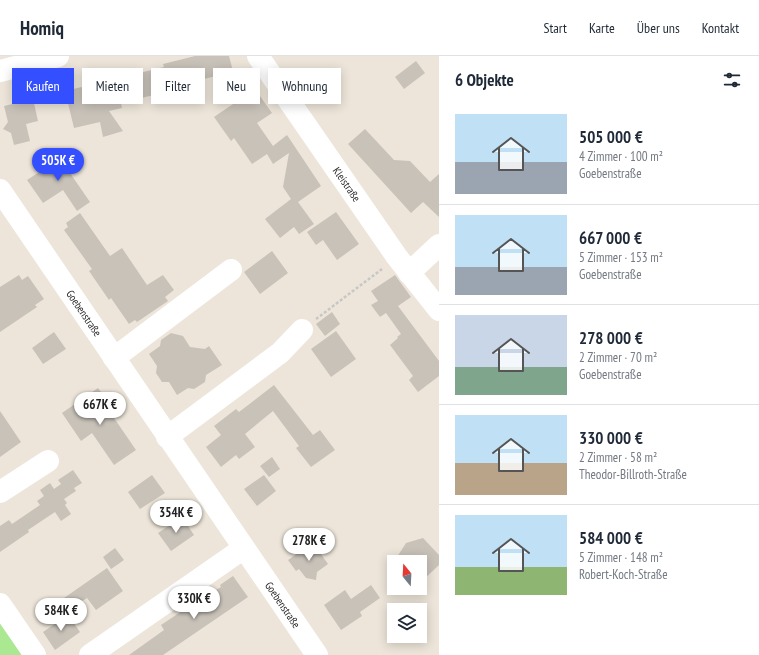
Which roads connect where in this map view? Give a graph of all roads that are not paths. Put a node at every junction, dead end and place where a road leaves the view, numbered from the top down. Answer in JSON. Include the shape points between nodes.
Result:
{"nodes":[{"id":1,"x":58,"y":56,"type":"edge"},
{"id":2,"x":258,"y":56,"type":"edge"},
{"id":3,"x":0,"y":71,"type":"edge"},
{"id":4,"x":0,"y":190,"type":"edge"},
{"id":5,"x":439,"y":245,"type":"edge"},
{"id":6,"x":403,"y":265,"type":"junction"},
{"id":7,"x":231,"y":270,"type":"dead end"},
{"id":8,"x":439,"y":310,"type":"edge"},
{"id":9,"x":302,"y":330,"type":"road end"},
{"id":10,"x":114,"y":358,"type":"junction"},
{"id":11,"x":167,"y":437,"type":"junction"},
{"id":12,"x":48,"y":461,"type":"dead end"},
{"id":13,"x":0,"y":492,"type":"edge"},
{"id":14,"x":244,"y":548,"type":"junction"},
{"id":15,"x":0,"y":604,"type":"edge"},
{"id":16,"x":34,"y":655,"type":"edge"},
{"id":17,"x":90,"y":655,"type":"edge"},
{"id":18,"x":317,"y":655,"type":"edge"}],
"edges":[{"from":1,"to":3,"type":"street"},
{"from":2,"to":6,"type":"street","name":"Kleistraße"},
{"from":4,"to":10,"type":"street","name":"Goebenstraße"},
{"from":5,"to":6,"type":"street"},
{"from":6,"to":8,"type":"street","name":"Kleistraße"},
{"from":7,"to":10,"type":"street"},
{"from":9,"to":11,"type":"street","via":[[280,353]]},
{"from":10,"to":11,"type":"street","name":"Goebenstraße"},
{"from":11,"to":14,"type":"street","name":"Goebenstraße"},
{"from":12,"to":13,"type":"street"},
{"from":14,"to":17,"type":"street"},
{"from":14,"to":18,"type":"street","name":"Goebenstraße"},
{"from":15,"to":16,"type":"street"}]}
